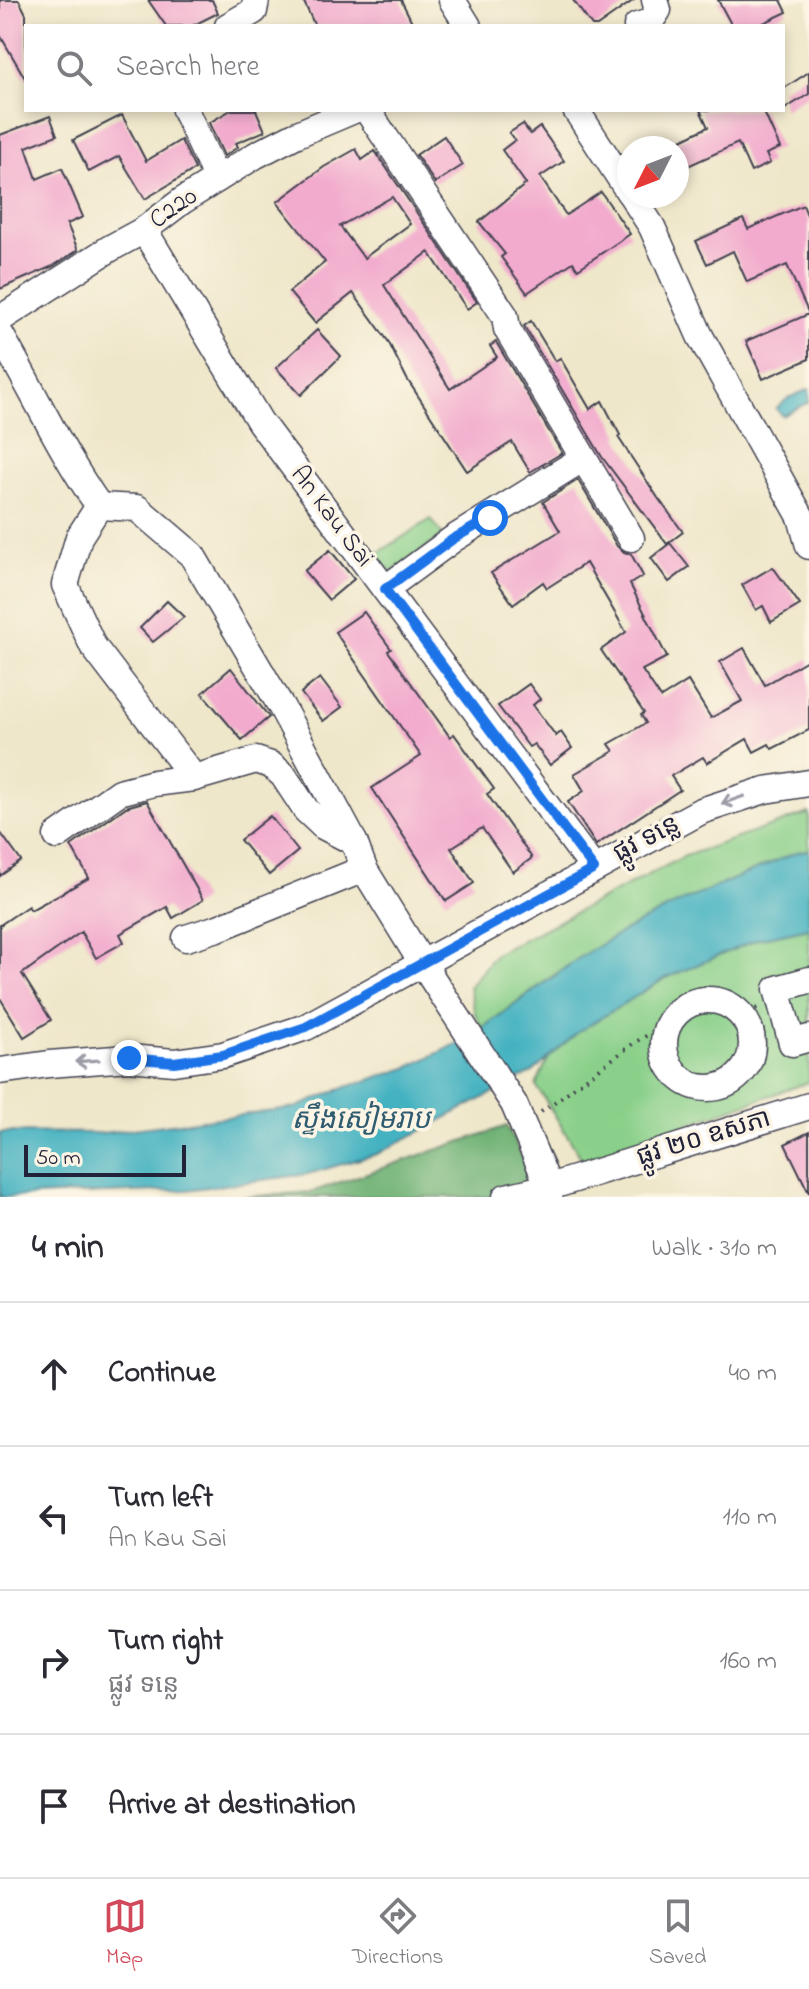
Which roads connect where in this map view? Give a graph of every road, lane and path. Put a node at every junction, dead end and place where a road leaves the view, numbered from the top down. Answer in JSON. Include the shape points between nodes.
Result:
{"nodes":[{"id":1,"x":256,"y":0,"type":"edge"},
{"id":2,"x":452,"y":0,"type":"edge"},
{"id":3,"x":231,"y":24,"type":"edge"},
{"id":4,"x":467,"y":24,"type":"edge"},
{"id":5,"x":186,"y":112,"type":"edge"},
{"id":6,"x":349,"y":112,"type":"edge"},
{"id":7,"x":368,"y":112,"type":"edge"},
{"id":8,"x":577,"y":112,"type":"edge"},
{"id":9,"x":617,"y":174,"type":"edge"},
{"id":10,"x":217,"y":179,"type":"junction"},
{"id":11,"x":639,"y":208,"type":"edge"},
{"id":12,"x":144,"y":230,"type":"junction"},
{"id":13,"x":0,"y":319,"type":"edge"},
{"id":14,"x":0,"y":334,"type":"edge"},
{"id":15,"x":582,"y":459,"type":"junction"},
{"id":16,"x":99,"y":506,"type":"junction"},
{"id":17,"x":631,"y":538,"type":"dead end"},
{"id":18,"x":809,"y":546,"type":"edge"},
{"id":19,"x":385,"y":589,"type":"junction"},
{"id":20,"x":294,"y":731,"type":"junction"},
{"id":21,"x":271,"y":765,"type":"junction"},
{"id":22,"x":194,"y":778,"type":"junction"},
{"id":23,"x":809,"y":783,"type":"edge"},
{"id":24,"x":57,"y":836,"type":"dead end"},
{"id":25,"x":354,"y":842,"type":"junction"},
{"id":26,"x":364,"y":869,"type":"junction"},
{"id":27,"x":594,"y":869,"type":"junction"},
{"id":28,"x":186,"y":938,"type":"dead end"},
{"id":29,"x":422,"y":963,"type":"junction"},
{"id":30,"x":809,"y":980,"type":"edge"},
{"id":31,"x":670,"y":1022,"type":"dead end"},
{"id":32,"x":809,"y":1038,"type":"edge"},
{"id":33,"x":0,"y":1071,"type":"edge"},
{"id":34,"x":809,"y":1106,"type":"edge"},
{"id":35,"x":539,"y":1114,"type":"dead end"},
{"id":36,"x":549,"y":1192,"type":"edge"},
{"id":37,"x":506,"y":1197,"type":"edge"}],
"edges":[{"from":1,"to":3,"type":"street","via":[[254,11]]},
{"from":2,"to":4,"type":"street"},
{"from":5,"to":10,"type":"street"},
{"from":6,"to":10,"type":"street","name":"C220","via":[[295,135]]},
{"from":7,"to":15,"type":"street","via":[[505,316],[507,329]]},
{"from":8,"to":9,"type":"street"},
{"from":10,"to":12,"type":"street","name":"C220"},
{"from":11,"to":18,"type":"street","via":[[700,336],[801,517]]},
{"from":12,"to":13,"type":"street","name":"C220"},
{"from":12,"to":19,"type":"street","name":"An Kau Sai","via":[[260,422]]},
{"from":14,"to":16,"type":"street"},
{"from":15,"to":17,"type":"street"},
{"from":15,"to":19,"type":"street","via":[[453,539]]},
{"from":16,"to":20,"type":"street","via":[[137,508],[192,555]]},
{"from":16,"to":22,"type":"street","via":[[79,537],[65,585],[93,646]]},
{"from":19,"to":27,"type":"street","name":"An Kau Sai"},
{"from":20,"to":21,"type":"street"},
{"from":20,"to":25,"type":"street"},
{"from":21,"to":22,"type":"street","via":[[256,760]]},
{"from":21,"to":25,"type":"street","via":[[323,826]]},
{"from":22,"to":24,"type":"street","via":[[119,792]]},
{"from":23,"to":27,"type":"street","name":"ផ្លូវ ទន្លេ","one_way":true,"via":[[765,790],[701,811]]},
{"from":25,"to":26,"type":"street"},
{"from":26,"to":28,"type":"street"},
{"from":26,"to":29,"type":"street"},
{"from":27,"to":29,"type":"street","name":"ផ្លូវ ទន្លេ"},
{"from":29,"to":33,"type":"street","name":"ផ្លូវ ទន្លេ","one_way":true,"via":[[306,1027],[223,1055]]},
{"from":29,"to":36,"type":"street","via":[[514,1104]]},
{"from":30,"to":32,"type":"street","via":[[777,989],[792,1043]]},
{"from":31,"to":35,"type":"path"},
{"from":34,"to":36,"type":"street","name":"ផ្លូវ ២០ ឧសភា"},
{"from":36,"to":37,"type":"street","name":"ផ្លូវ ២០ ឧសភា"}]}
